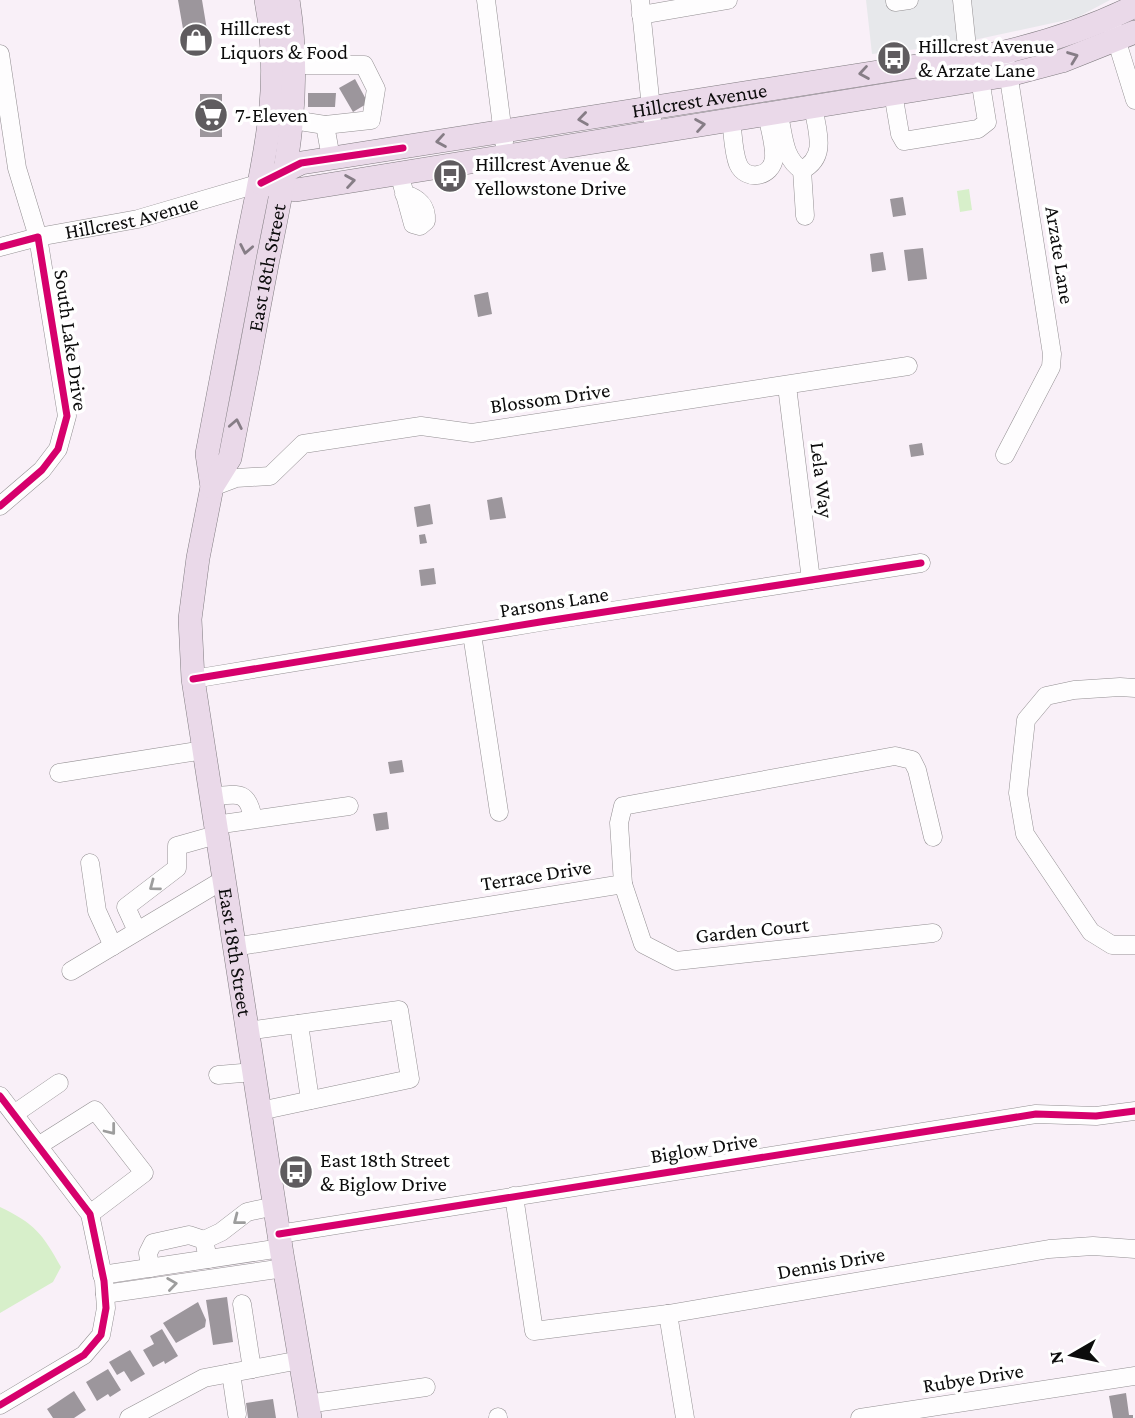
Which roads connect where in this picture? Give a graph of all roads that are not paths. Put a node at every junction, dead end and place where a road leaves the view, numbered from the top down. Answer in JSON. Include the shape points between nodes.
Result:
{"nodes":[{"id":1,"x":266,"y":0,"type":"edge"},
{"id":2,"x":288,"y":0,"type":"edge"},
{"id":3,"x":486,"y":0,"type":"edge"},
{"id":4,"x":729,"y":0,"type":"edge"},
{"id":5,"x":895,"y":0,"type":"edge"},
{"id":6,"x":909,"y":0,"type":"edge"},
{"id":7,"x":962,"y":0,"type":"edge"},
{"id":8,"x":1135,"y":6,"type":"edge"},
{"id":9,"x":641,"y":7,"type":"edge"},
{"id":10,"x":1120,"y":30,"type":"edge"},
{"id":11,"x":1004,"y":52,"type":"junction"},
{"id":12,"x":0,"y":54,"type":"edge"},
{"id":13,"x":968,"y":57,"type":"junction"},
{"id":14,"x":294,"y":65,"type":"junction"},
{"id":15,"x":1009,"y":75,"type":"junction"},
{"id":16,"x":980,"y":79,"type":"junction"},
{"id":17,"x":893,"y":93,"type":"junction"},
{"id":18,"x":1135,"y":100,"type":"edge"},
{"id":19,"x":813,"y":106,"type":"junction"},
{"id":20,"x":773,"y":113,"type":"junction"},
{"id":21,"x":293,"y":120,"type":"junction"},
{"id":22,"x":731,"y":120,"type":"junction"},
{"id":23,"x":362,"y":121,"type":"junction"},
{"id":24,"x":652,"y":121,"type":"junction"},
{"id":25,"x":325,"y":125,"type":"junction"},
{"id":26,"x":502,"y":131,"type":"junction"},
{"id":27,"x":369,"y":153,"type":"junction"},
{"id":28,"x":506,"y":156,"type":"junction"},
{"id":29,"x":331,"y":158,"type":"junction"},
{"id":30,"x":802,"y":170,"type":"junction"},
{"id":31,"x":276,"y":180,"type":"junction"},
{"id":32,"x":805,"y":216,"type":"dead end"},
{"id":33,"x":38,"y":237,"type":"junction"},
{"id":34,"x":0,"y":247,"type":"edge"},
{"id":35,"x":908,"y":366,"type":"dead end"},
{"id":36,"x":787,"y":386,"type":"junction"},
{"id":37,"x":1005,"y":455,"type":"dead end"},
{"id":38,"x":212,"y":487,"type":"junction"},
{"id":39,"x":0,"y":506,"type":"edge"},
{"id":40,"x":921,"y":563,"type":"dead end"},
{"id":41,"x":811,"y":580,"type":"junction"},
{"id":42,"x":472,"y":634,"type":"junction"},
{"id":43,"x":193,"y":679,"type":"junction"},
{"id":44,"x":1135,"y":688,"type":"edge"},
{"id":45,"x":204,"y":750,"type":"junction"},
{"id":46,"x":59,"y":773,"type":"dead end"},
{"id":47,"x":211,"y":797,"type":"junction"},
{"id":48,"x":349,"y":806,"type":"dead end"},
{"id":49,"x":499,"y":812,"type":"dead end"},
{"id":50,"x":253,"y":819,"type":"junction"},
{"id":51,"x":216,"y":830,"type":"junction"},
{"id":52,"x":933,"y":837,"type":"dead end"},
{"id":53,"x":90,"y":863,"type":"dead end"},
{"id":54,"x":223,"y":880,"type":"junction"},
{"id":55,"x":623,"y":884,"type":"junction"},
{"id":56,"x":137,"y":931,"type":"junction"},
{"id":57,"x":933,"y":933,"type":"dead end"},
{"id":58,"x":1135,"y":945,"type":"edge"},
{"id":59,"x":113,"y":946,"type":"junction"},
{"id":60,"x":234,"y":947,"type":"junction"},
{"id":61,"x":71,"y":971,"type":"dead end"},
{"id":62,"x":299,"y":1024,"type":"junction"},
{"id":63,"x":247,"y":1031,"type":"junction"},
{"id":64,"x":254,"y":1072,"type":"junction"},
{"id":65,"x":218,"y":1075,"type":"dead end"},
{"id":66,"x":59,"y":1083,"type":"dead end"},
{"id":67,"x":0,"y":1096,"type":"edge"},
{"id":68,"x":310,"y":1100,"type":"junction"},
{"id":69,"x":260,"y":1111,"type":"junction"},
{"id":70,"x":1135,"y":1111,"type":"edge"},
{"id":71,"x":14,"y":1114,"type":"junction"},
{"id":72,"x":38,"y":1146,"type":"junction"},
{"id":73,"x":514,"y":1196,"type":"junction"},
{"id":74,"x":275,"y":1206,"type":"junction"},
{"id":75,"x":90,"y":1214,"type":"junction"},
{"id":76,"x":204,"y":1240,"type":"junction"},
{"id":77,"x":1135,"y":1249,"type":"edge"},
{"id":78,"x":281,"y":1250,"type":"junction"},
{"id":79,"x":208,"y":1259,"type":"junction"},
{"id":80,"x":150,"y":1268,"type":"junction"},
{"id":81,"x":104,"y":1283,"type":"junction"},
{"id":82,"x":242,"y":1304,"type":"dead end"},
{"id":83,"x":668,"y":1314,"type":"junction"},
{"id":84,"x":300,"y":1360,"type":"junction"},
{"id":85,"x":252,"y":1369,"type":"junction"},
{"id":86,"x":231,"y":1373,"type":"junction"},
{"id":87,"x":1135,"y":1376,"type":"edge"},
{"id":88,"x":426,"y":1387,"type":"dead end"},
{"id":89,"x":0,"y":1405,"type":"edge"},
{"id":90,"x":309,"y":1411,"type":"edge"},
{"id":91,"x":237,"y":1414,"type":"dead end"},
{"id":92,"x":129,"y":1418,"type":"edge"},
{"id":93,"x":685,"y":1418,"type":"edge"},
{"id":94,"x":860,"y":1418,"type":"edge"}],
"edges":[{"from":1,"to":31,"type":"main road","name":"East 18th Street"},
{"from":2,"to":14,"type":"main road","name":"East 18th Street"},
{"from":3,"to":26,"type":"street"},
{"from":4,"to":9,"type":"street"},
{"from":5,"to":6,"type":"street"},
{"from":7,"to":13,"type":"street"},
{"from":8,"to":10,"type":"main road","name":"Hillcrest Avenue"},
{"from":9,"to":24,"type":"street"},
{"from":10,"to":11,"type":"main road","name":"Hillcrest Avenue"},
{"from":15,"to":10,"type":"main road","name":"Hillcrest Avenue","one_way":true,"via":[[1062,61]]},
{"from":10,"to":18,"type":"street"},
{"from":11,"to":13,"type":"main road","name":"Hillcrest Avenue"},
{"from":11,"to":15,"type":"street","name":"Arzate Lane"},
{"from":12,"to":33,"type":"street","name":"South Lake Drive","via":[[18,168]]},
{"from":13,"to":16,"type":"street"},
{"from":13,"to":24,"type":"main road","name":"Hillcrest Avenue","one_way":true,"via":[[738,93]]},
{"from":14,"to":21,"type":"main road","name":"East 18th Street"},
{"from":14,"to":23,"type":"street","via":[[364,65],[376,89],[371,120]]},
{"from":15,"to":16,"type":"main road","name":"Hillcrest Avenue"},
{"from":15,"to":37,"type":"street","name":"Arzate Lane","via":[[1052,354],[1051,367]]},
{"from":16,"to":17,"type":"main road","name":"Hillcrest Avenue"},
{"from":16,"to":17,"type":"street","via":[[986,122],[978,128],[913,141],[904,141],[900,134]]},
{"from":17,"to":19,"type":"main road","name":"Hillcrest Avenue"},
{"from":19,"to":20,"type":"main road","name":"Hillcrest Avenue"},
{"from":19,"to":30,"type":"street","via":[[819,153],[812,165]]},
{"from":20,"to":22,"type":"main road","name":"Hillcrest Avenue"},
{"from":20,"to":22,"type":"street","via":[[772,167],[759,175],[747,173],[737,163]]},
{"from":20,"to":30,"type":"street","via":[[788,156]]},
{"from":21,"to":25,"type":"street"},
{"from":21,"to":31,"type":"main road","name":"East 18th Street"},
{"from":24,"to":22,"type":"main road","name":"Hillcrest Avenue","one_way":true},
{"from":23,"to":25,"type":"street"},
{"from":23,"to":27,"type":"street"},
{"from":24,"to":26,"type":"main road","name":"Hillcrest Avenue","one_way":true},
{"from":24,"to":28,"type":"main road","name":"Hillcrest Avenue"},
{"from":25,"to":29,"type":"street"},
{"from":26,"to":27,"type":"main road","name":"Hillcrest Avenue","one_way":true},
{"from":26,"to":28,"type":"street"},
{"from":27,"to":29,"type":"main road","name":"Hillcrest Avenue"},
{"from":31,"to":28,"type":"main road","name":"Hillcrest Avenue","one_way":true,"via":[[296,190],[402,183]]},
{"from":29,"to":31,"type":"main road","name":"Hillcrest Avenue","via":[[301,163]]},
{"from":30,"to":32,"type":"street"},
{"from":31,"to":33,"type":"street","name":"Hillcrest Avenue","via":[[138,219]]},
{"from":31,"to":38,"type":"main road","name":"East 18th Street","via":[[230,458]]},
{"from":33,"to":34,"type":"street","name":"Hillcrest Avenue"},
{"from":33,"to":39,"type":"street","name":"South Lake Drive","via":[[67,415],[58,450]]},
{"from":35,"to":36,"type":"street","name":"Blossom Drive"},
{"from":36,"to":38,"type":"street","name":"Blossom Drive","via":[[472,433],[421,426],[303,444],[270,476],[236,478]]},
{"from":36,"to":41,"type":"street","name":"Lela Way"},
{"from":38,"to":43,"type":"main road","name":"East 18th Street","via":[[190,619]]},
{"from":40,"to":41,"type":"street","name":"Parsons Lane"},
{"from":41,"to":42,"type":"street","name":"Parsons Lane"},
{"from":42,"to":43,"type":"street","name":"Parsons Lane"},
{"from":42,"to":49,"type":"street"},
{"from":43,"to":45,"type":"main road","name":"East 18th Street"},
{"from":44,"to":58,"type":"street","via":[[1046,696],[1026,720],[1018,793],[1025,834],[1091,932],[1112,945]]},
{"from":45,"to":46,"type":"street"},
{"from":45,"to":47,"type":"main road","name":"East 18th Street"},
{"from":47,"to":50,"type":"street","via":[[246,797]]},
{"from":47,"to":51,"type":"main road","name":"East 18th Street"},
{"from":48,"to":50,"type":"street"},
{"from":50,"to":51,"type":"street"},
{"from":51,"to":54,"type":"main road","name":"East 18th Street"},
{"from":51,"to":56,"type":"street","one_way":true,"via":[[177,846],[177,868],[126,907]]},
{"from":52,"to":55,"type":"street","name":"Terrace Drive","via":[[917,770],[912,760],[895,756],[623,806],[619,824]]},
{"from":53,"to":59,"type":"street","via":[[97,911]]},
{"from":54,"to":56,"type":"street"},
{"from":54,"to":60,"type":"main road","name":"East 18th Street"},
{"from":55,"to":57,"type":"street","name":"Garden Court","via":[[642,944],[676,961]]},
{"from":55,"to":60,"type":"street","name":"Terrace Drive"},
{"from":56,"to":59,"type":"street"},
{"from":59,"to":61,"type":"street"},
{"from":60,"to":63,"type":"main road","name":"East 18th Street"},
{"from":62,"to":63,"type":"street"},
{"from":62,"to":68,"type":"street"},
{"from":62,"to":68,"type":"street","via":[[399,1010],[410,1079]]},
{"from":63,"to":64,"type":"main road","name":"East 18th Street"},
{"from":64,"to":65,"type":"street"},
{"from":64,"to":69,"type":"main road","name":"East 18th Street"},
{"from":66,"to":71,"type":"street"},
{"from":67,"to":71,"type":"street"},
{"from":68,"to":69,"type":"street"},
{"from":69,"to":74,"type":"main road","name":"East 18th Street"},
{"from":70,"to":73,"type":"street","name":"Biglow Drive","via":[[1096,1116],[1036,1114]]},
{"from":71,"to":72,"type":"street"},
{"from":72,"to":75,"type":"street"},
{"from":72,"to":75,"type":"street","one_way":true,"via":[[95,1110],[144,1173]]},
{"from":73,"to":78,"type":"street","name":"Biglow Drive"},
{"from":73,"to":83,"type":"street","name":"Dennis Drive","via":[[534,1331]]},
{"from":74,"to":76,"type":"street","one_way":true,"via":[[247,1212]]},
{"from":74,"to":78,"type":"main road","name":"East 18th Street"},
{"from":75,"to":81,"type":"street"},
{"from":76,"to":79,"type":"street"},
{"from":76,"to":80,"type":"street","via":[[189,1235],[153,1243],[148,1253]]},
{"from":77,"to":83,"type":"street","name":"Dennis Drive","via":[[1048,1249]]},
{"from":78,"to":79,"type":"street"},
{"from":81,"to":78,"type":"street","one_way":true},
{"from":78,"to":84,"type":"main road","name":"East 18th Street"},
{"from":79,"to":80,"type":"street"},
{"from":80,"to":81,"type":"street"},
{"from":81,"to":89,"type":"street","via":[[101,1335],[85,1355]]},
{"from":82,"to":85,"type":"street"},
{"from":83,"to":93,"type":"street"},
{"from":84,"to":85,"type":"street"},
{"from":84,"to":90,"type":"main road","name":"East 18th Street"},
{"from":85,"to":86,"type":"street"},
{"from":86,"to":91,"type":"street"},
{"from":86,"to":92,"type":"street","via":[[204,1378]]},
{"from":87,"to":94,"type":"street","name":"Rubye Drive"},
{"from":88,"to":90,"type":"street"}]}
